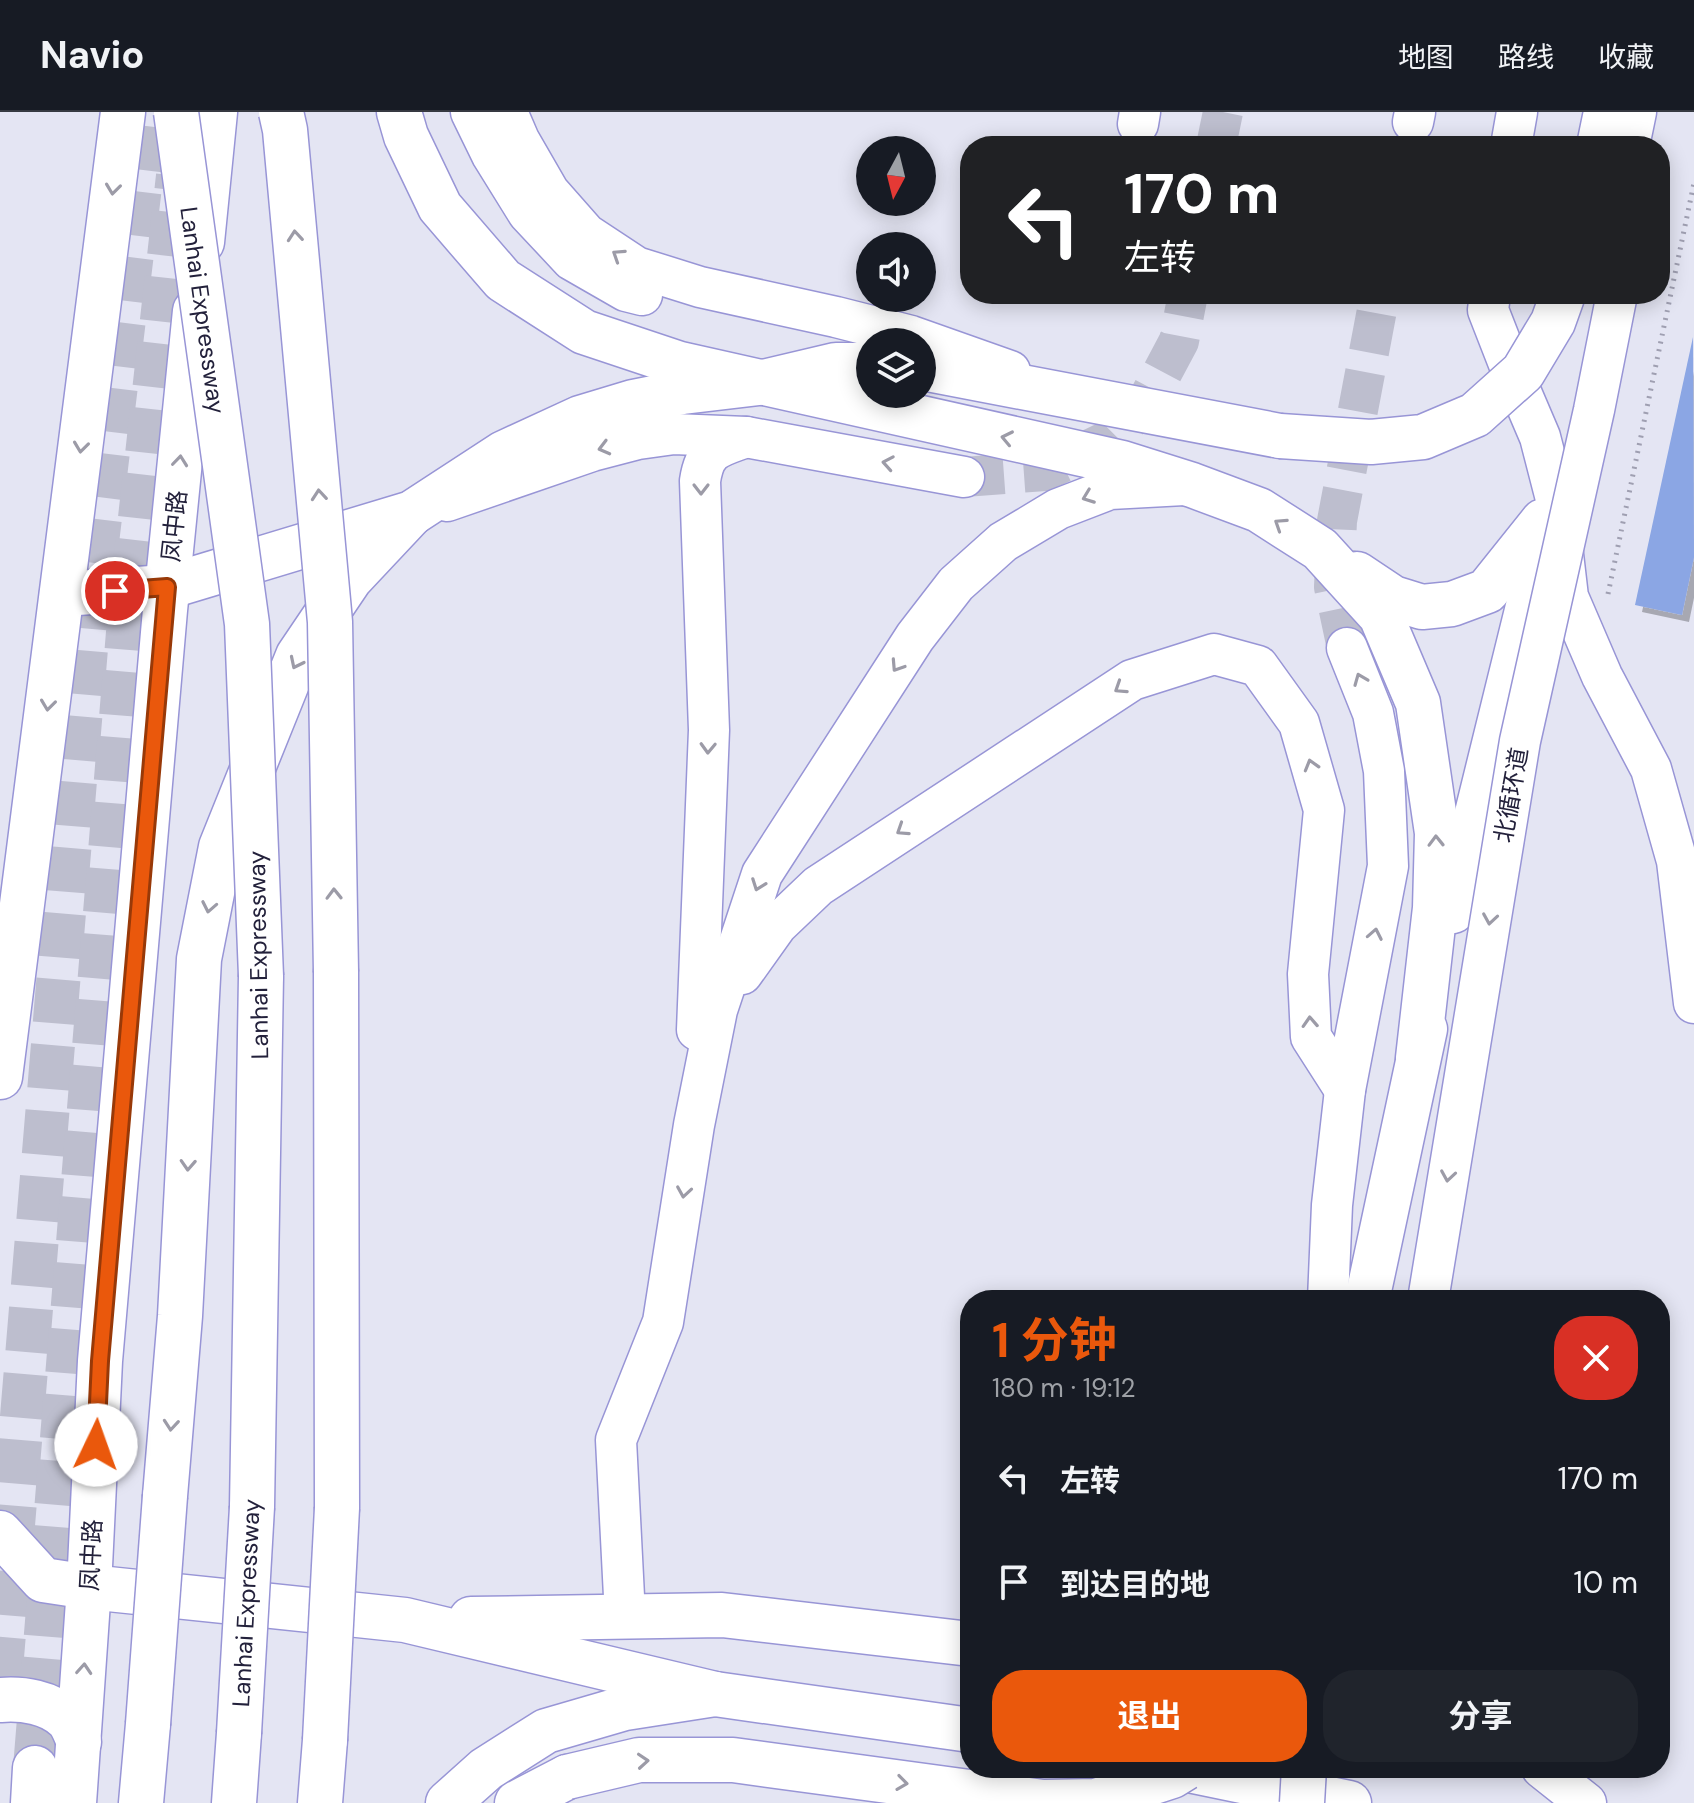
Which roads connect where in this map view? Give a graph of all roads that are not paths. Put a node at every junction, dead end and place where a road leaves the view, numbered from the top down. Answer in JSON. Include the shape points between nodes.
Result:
{"nodes":[{"id":1,"x":123,"y":112,"type":"edge"},
{"id":2,"x":176,"y":112,"type":"edge"},
{"id":3,"x":215,"y":112,"type":"edge"},
{"id":4,"x":281,"y":112,"type":"edge"},
{"id":5,"x":399,"y":112,"type":"edge"},
{"id":6,"x":471,"y":112,"type":"edge"},
{"id":7,"x":507,"y":112,"type":"edge"},
{"id":8,"x":1517,"y":112,"type":"edge"},
{"id":9,"x":1606,"y":112,"type":"edge"},
{"id":10,"x":1636,"y":112,"type":"edge"},
{"id":11,"x":1654,"y":112,"type":"edge"},
{"id":12,"x":1513,"y":136,"type":"edge"},
{"id":13,"x":1601,"y":136,"type":"edge"},
{"id":14,"x":1631,"y":136,"type":"edge"},
{"id":15,"x":1649,"y":136,"type":"edge"},
{"id":16,"x":1489,"y":304,"type":"edge"},
{"id":17,"x":1559,"y":304,"type":"edge"},
{"id":18,"x":1597,"y":304,"type":"edge"},
{"id":19,"x":1615,"y":304,"type":"edge"},
{"id":20,"x":836,"y":317,"type":"junction"},
{"id":21,"x":856,"y":365,"type":"edge"},
{"id":22,"x":936,"y":371,"type":"edge"},
{"id":23,"x":759,"y":383,"type":"junction"},
{"id":24,"x":1093,"y":400,"type":"junction"},
{"id":25,"x":746,"y":437,"type":"junction"},
{"id":26,"x":964,"y":477,"type":"tunnel mouth"},
{"id":27,"x":1192,"y":485,"type":"junction"},
{"id":28,"x":1557,"y":503,"type":"junction"},
{"id":29,"x":412,"y":513,"type":"junction"},
{"id":30,"x":1320,"y":549,"type":"junction"},
{"id":31,"x":167,"y":587,"type":"junction"},
{"id":32,"x":62,"y":594,"type":"junction"},
{"id":33,"x":1347,"y":648,"type":"tunnel mouth"},
{"id":34,"x":1694,"y":1003,"type":"edge"},
{"id":35,"x":717,"y":1010,"type":"junction"},
{"id":36,"x":1418,"y":1058,"type":"junction"},
{"id":37,"x":0,"y":1077,"type":"edge"},
{"id":38,"x":1345,"y":1090,"type":"junction"},
{"id":39,"x":694,"y":1125,"type":"junction"},
{"id":40,"x":1328,"y":1290,"type":"edge"},
{"id":41,"x":1369,"y":1290,"type":"edge"},
{"id":42,"x":1430,"y":1290,"type":"edge"},
{"id":43,"x":0,"y":1533,"type":"edge"},
{"id":44,"x":89,"y":1587,"type":"junction"},
{"id":45,"x":625,"y":1616,"type":"junction"},
{"id":46,"x":405,"y":1620,"type":"junction"},
{"id":47,"x":960,"y":1643,"type":"edge"},
{"id":48,"x":715,"y":1694,"type":"junction"},
{"id":49,"x":0,"y":1700,"type":"edge"},
{"id":50,"x":960,"y":1729,"type":"edge"},
{"id":51,"x":79,"y":1742,"type":"junction"},
{"id":52,"x":1144,"y":1778,"type":"edge"},
{"id":53,"x":1166,"y":1778,"type":"edge"},
{"id":54,"x":1230,"y":1778,"type":"edge"},
{"id":55,"x":1303,"y":1778,"type":"edge"},
{"id":56,"x":1555,"y":1778,"type":"edge"},
{"id":57,"x":74,"y":1803,"type":"edge"},
{"id":58,"x":141,"y":1803,"type":"edge"},
{"id":59,"x":234,"y":1803,"type":"edge"},
{"id":60,"x":320,"y":1803,"type":"edge"},
{"id":61,"x":448,"y":1803,"type":"edge"},
{"id":62,"x":517,"y":1803,"type":"edge"},
{"id":63,"x":1193,"y":1803,"type":"edge"},
{"id":64,"x":1302,"y":1803,"type":"edge"},
{"id":65,"x":1349,"y":1803,"type":"edge"},
{"id":66,"x":1586,"y":1803,"type":"edge"}],
"edges":[{"from":1,"to":32,"type":"main road","one_way":true},
{"from":2,"to":59,"type":"main road","name":"Lanhai Expressway","bridge":true,"via":[[247,624],[261,976],[252,1507]]},
{"from":31,"to":3,"type":"main road","name":"凤中路","one_way":true},
{"from":60,"to":4,"type":"main road","one_way":true,"bridge":true,"via":[[337,1508],[330,622]]},
{"from":5,"to":23,"type":"main road","via":[[440,207],[503,280],[584,332]]},
{"from":6,"to":20,"type":"street","via":[[528,213],[572,260],[626,291],[694,309]]},
{"from":20,"to":7,"type":"street","one_way":true,"via":[[636,267],[586,234],[549,192]]},
{"from":8,"to":12,"type":"street"},
{"from":9,"to":13,"type":"main road"},
{"from":10,"to":14,"type":"street"},
{"from":11,"to":15,"type":"street"},
{"from":16,"to":28,"type":"street","via":[[1540,437]]},
{"from":17,"to":24,"type":"main road","bridge":true,"via":[[1523,372],[1475,415],[1423,437],[1371,442],[1280,436]]},
{"from":18,"to":28,"type":"street"},
{"from":19,"to":42,"type":"street","name":"北循环道","one_way":true,"bridge":true,"via":[[1520,741]]},
{"from":20,"to":24,"type":"street","via":[[911,336]]},
{"from":21,"to":23,"type":"main road"},
{"from":22,"to":24,"type":"main road"},
{"from":27,"to":23,"type":"main road","one_way":true,"via":[[1122,463]]},
{"from":23,"to":29,"type":"main road","via":[[683,392],[580,418],[504,453]]},
{"from":26,"to":25,"type":"street","one_way":true},
{"from":25,"to":29,"type":"street","one_way":true,"via":[[674,434],[638,439]]},
{"from":25,"to":39,"type":"street","one_way":true,"via":[[714,449],[703,463],[700,481],[709,730]]},
{"from":30,"to":27,"type":"main road","one_way":true,"via":[[1259,510]]},
{"from":27,"to":35,"type":"street","one_way":true,"via":[[1110,489],[1058,509],[1003,542],[956,584],[915,637],[762,874]]},
{"from":28,"to":30,"type":"main road","via":[[1487,591],[1452,604],[1422,607],[1393,598]]},
{"from":28,"to":34,"type":"street","via":[[1568,597],[1651,769],[1677,861]]},
{"from":28,"to":36,"type":"main road"},
{"from":29,"to":31,"type":"main road"},
{"from":29,"to":58,"type":"main road","one_way":true,"bridge":true,"via":[[350,579],[298,656],[221,847],[199,959],[180,1316]]},
{"from":36,"to":30,"type":"main road","one_way":true,"via":[[1435,908],[1437,833],[1418,703],[1381,616]]},
{"from":31,"to":32,"type":"main road"},
{"from":31,"to":44,"type":"main road","name":"凤中路","via":[[100,1361]]},
{"from":32,"to":37,"type":"main road","one_way":true},
{"from":38,"to":33,"type":"street","one_way":true,"via":[[1388,866],[1384,771],[1373,713]]},
{"from":38,"to":35,"type":"street","one_way":true,"via":[[1311,1037],[1308,974],[1324,810],[1299,723],[1258,666],[1214,654],[1132,680],[818,886],[777,925]]},
{"from":35,"to":39,"type":"street"},
{"from":36,"to":41,"type":"main road"},
{"from":38,"to":40,"type":"street"},
{"from":39,"to":45,"type":"street","one_way":true,"via":[[663,1322],[616,1440]]},
{"from":43,"to":44,"type":"main road","via":[[43,1580]]},
{"from":44,"to":46,"type":"main road"},
{"from":51,"to":44,"type":"main road","name":"凤中路","one_way":true},
{"from":45,"to":46,"type":"main road"},
{"from":45,"to":47,"type":"main road","via":[[722,1615]]},
{"from":46,"to":48,"type":"main road"},
{"from":48,"to":50,"type":"main road"},
{"from":48,"to":61,"type":"main road","via":[[625,1708],[546,1731],[486,1769]]},
{"from":49,"to":51,"type":"main road","via":[[17,1698],[48,1706],[68,1719]]},
{"from":51,"to":57,"type":"main road","name":"凤中路"},
{"from":52,"to":63,"type":"main road"},
{"from":62,"to":53,"type":"main road","one_way":true,"bridge":true,"via":[[567,1777],[639,1760],[733,1760],[1043,1802],[1096,1801]]},
{"from":54,"to":65,"type":"main road"},
{"from":55,"to":64,"type":"main road","bridge":true},
{"from":56,"to":66,"type":"street"}]}
